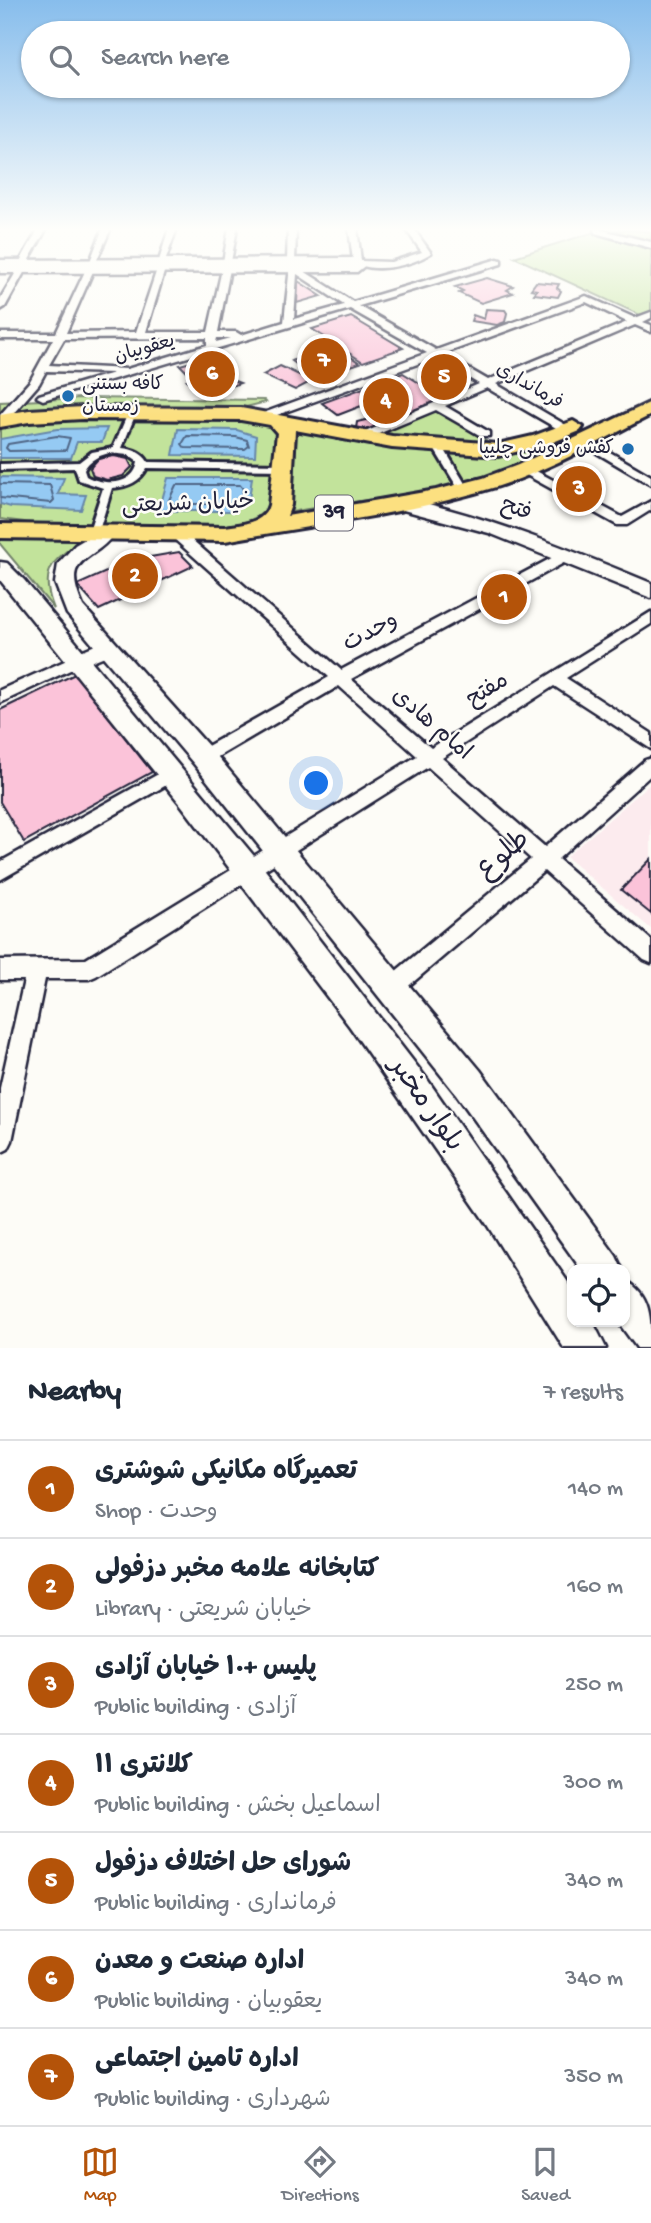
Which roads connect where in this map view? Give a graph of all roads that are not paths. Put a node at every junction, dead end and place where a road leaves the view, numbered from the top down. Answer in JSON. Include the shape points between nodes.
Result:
{"nodes":[{"id":1,"x":9,"y":291,"type":"edge"},
{"id":2,"x":80,"y":291,"type":"edge"},
{"id":3,"x":153,"y":291,"type":"edge"},
{"id":4,"x":222,"y":291,"type":"edge"},
{"id":5,"x":291,"y":291,"type":"edge"},
{"id":6,"x":330,"y":291,"type":"edge"},
{"id":7,"x":402,"y":291,"type":"edge"},
{"id":8,"x":352,"y":306,"type":"junction"},
{"id":9,"x":0,"y":307,"type":"edge"},
{"id":10,"x":651,"y":315,"type":"edge"},
{"id":11,"x":634,"y":321,"type":"junction"},
{"id":12,"x":289,"y":326,"type":"junction"},
{"id":13,"x":651,"y":329,"type":"edge"},
{"id":14,"x":140,"y":335,"type":"junction"},
{"id":15,"x":214,"y":335,"type":"junction"},
{"id":16,"x":256,"y":335,"type":"junction"},
{"id":17,"x":0,"y":336,"type":"edge"},
{"id":18,"x":60,"y":336,"type":"junction"},
{"id":19,"x":210,"y":349,"type":"junction"},
{"id":20,"x":432,"y":354,"type":"junction"},
{"id":21,"x":43,"y":368,"type":"junction"},
{"id":22,"x":138,"y":370,"type":"junction"},
{"id":23,"x":35,"y":382,"type":"junction"},
{"id":24,"x":486,"y":384,"type":"junction"},
{"id":25,"x":651,"y":391,"type":"edge"},
{"id":26,"x":43,"y":397,"type":"junction"},
{"id":27,"x":437,"y":405,"type":"junction"},
{"id":28,"x":651,"y":408,"type":"edge"},
{"id":29,"x":132,"y":413,"type":"junction"},
{"id":30,"x":55,"y":415,"type":"junction"},
{"id":31,"x":269,"y":418,"type":"junction"},
{"id":32,"x":1,"y":421,"type":"edge"},
{"id":33,"x":485,"y":434,"type":"dead end"},
{"id":34,"x":575,"y":435,"type":"junction"},
{"id":35,"x":362,"y":438,"type":"junction"},
{"id":36,"x":438,"y":447,"type":"junction"},
{"id":37,"x":117,"y":450,"type":"junction"},
{"id":38,"x":80,"y":465,"type":"junction"},
{"id":39,"x":144,"y":465,"type":"junction"},
{"id":40,"x":0,"y":467,"type":"edge"},
{"id":41,"x":285,"y":467,"type":"junction"},
{"id":42,"x":525,"y":469,"type":"junction"},
{"id":43,"x":651,"y":481,"type":"edge"},
{"id":44,"x":108,"y":486,"type":"junction"},
{"id":45,"x":464,"y":490,"type":"junction"},
{"id":46,"x":400,"y":503,"type":"junction"},
{"id":47,"x":651,"y":505,"type":"edge"},
{"id":48,"x":495,"y":527,"type":"junction"},
{"id":49,"x":260,"y":530,"type":"junction"},
{"id":50,"x":0,"y":531,"type":"edge"},
{"id":51,"x":99,"y":534,"type":"junction"},
{"id":52,"x":178,"y":535,"type":"junction"},
{"id":53,"x":566,"y":556,"type":"junction"},
{"id":54,"x":0,"y":568,"type":"edge"},
{"id":55,"x":8,"y":585,"type":"edge"},
{"id":56,"x":651,"y":591,"type":"edge"},
{"id":57,"x":651,"y":617,"type":"edge"},
{"id":58,"x":105,"y":648,"type":"junction"},
{"id":59,"x":78,"y":660,"type":"junction"},
{"id":60,"x":340,"y":678,"type":"junction"},
{"id":61,"x":554,"y":678,"type":"junction"},
{"id":62,"x":0,"y":697,"type":"edge"},
{"id":63,"x":651,"y":742,"type":"edge"},
{"id":64,"x":202,"y":757,"type":"junction"},
{"id":65,"x":430,"y":757,"type":"junction"},
{"id":66,"x":651,"y":765,"type":"edge"},
{"id":67,"x":172,"y":774,"type":"junction"},
{"id":68,"x":280,"y":852,"type":"junction"},
{"id":69,"x":546,"y":858,"type":"junction"},
{"id":70,"x":250,"y":871,"type":"junction"},
{"id":71,"x":0,"y":872,"type":"edge"},
{"id":72,"x":651,"y":953,"type":"edge"},
{"id":73,"x":37,"y":969,"type":"junction"},
{"id":74,"x":0,"y":970,"type":"edge"},
{"id":75,"x":391,"y":988,"type":"junction"},
{"id":76,"x":0,"y":1141,"type":"edge"},
{"id":77,"x":599,"y":1264,"type":"edge"},
{"id":78,"x":630,"y":1306,"type":"edge"},
{"id":79,"x":651,"y":1335,"type":"edge"},
{"id":80,"x":586,"y":1348,"type":"edge"}],
"edges":[{"from":1,"to":9,"type":"street"},
{"from":2,"to":18,"type":"street"},
{"from":3,"to":14,"type":"street"},
{"from":4,"to":15,"type":"street"},
{"from":5,"to":12,"type":"street"},
{"from":6,"to":8,"type":"street","name":"فرمانداری"},
{"from":7,"to":8,"type":"street","name":"یعقوبیان"},
{"from":8,"to":12,"type":"street","name":"یعقوبیان"},
{"from":8,"to":20,"type":"street","name":"فرمانداری"},
{"from":10,"to":11,"type":"street"},
{"from":11,"to":13,"type":"street"},
{"from":11,"to":20,"type":"street","via":[[586,299]]},
{"from":11,"to":24,"type":"street"},
{"from":12,"to":16,"type":"street","name":"یعقوبیان"},
{"from":14,"to":15,"type":"street"},
{"from":14,"to":18,"type":"street"},
{"from":15,"to":16,"type":"street"},
{"from":15,"to":19,"type":"street"},
{"from":16,"to":19,"type":"street","name":"یعقوبیان"},
{"from":17,"to":18,"type":"street"},
{"from":18,"to":21,"type":"street"},
{"from":19,"to":22,"type":"street","name":"یعقوبیان"},
{"from":20,"to":24,"type":"street","name":"فرمانداری"},
{"from":20,"to":31,"type":"street"},
{"from":21,"to":22,"type":"street"},
{"from":21,"to":23,"type":"street"},
{"from":22,"to":26,"type":"street","name":"یعقوبیان"},
{"from":23,"to":26,"type":"street"},
{"from":23,"to":32,"type":"street"},
{"from":24,"to":27,"type":"street"},
{"from":24,"to":34,"type":"street","name":"فرمانداری"},
{"from":25,"to":34,"type":"main road","name":"خیابان شریعتی","number":"39"},
{"from":26,"to":30,"type":"street"},
{"from":27,"to":33,"type":"street"},
{"from":27,"to":35,"type":"street"},
{"from":28,"to":34,"type":"main road","name":"خیابان شریعتی","number":"39"},
{"from":29,"to":30,"type":"main road","name":"خیابان شریعتی","number":"39"},
{"from":29,"to":31,"type":"main road","name":"خیابان شریعتی","number":"39"},
{"from":29,"to":37,"type":"street"},
{"from":30,"to":32,"type":"main road","name":"خیابان شریعتی","number":"39"},
{"from":31,"to":35,"type":"main road","name":"خیابان شریعتی","number":"39"},
{"from":31,"to":41,"type":"main road","via":[[286,432]]},
{"from":34,"to":36,"type":"main road","name":"خیابان شریعتی","number":"39","via":[[512,449]]},
{"from":34,"to":42,"type":"main road","name":"خیابان شریعتی","number":"39"},
{"from":34,"to":43,"type":"street","name":"فرمانداری"},
{"from":35,"to":36,"type":"main road","name":"خیابان شریعتی","number":"39"},
{"from":36,"to":45,"type":"street"},
{"from":37,"to":38,"type":"street","via":[[94,454]]},
{"from":37,"to":39,"type":"street","via":[[136,454]]},
{"from":38,"to":40,"type":"street"},
{"from":38,"to":44,"type":"street","via":[[79,474],[86,482]]},
{"from":39,"to":41,"type":"street"},
{"from":39,"to":44,"type":"street","via":[[130,481]]},
{"from":41,"to":49,"type":"main road","via":[[278,513]]},
{"from":42,"to":45,"type":"main road","name":"خیابان شریعتی","number":"39"},
{"from":42,"to":47,"type":"street","via":[[622,522]]},
{"from":44,"to":51,"type":"street"},
{"from":45,"to":46,"type":"main road","name":"خیابان شریعتی","number":"39"},
{"from":45,"to":48,"type":"main road","via":[[470,506]]},
{"from":46,"to":48,"type":"main road","name":"فتح"},
{"from":46,"to":49,"type":"main road","name":"خیابان شریعتی","number":"39"},
{"from":48,"to":53,"type":"main road","name":"فتح"},
{"from":49,"to":52,"type":"main road","name":"خیابان شریعتی","number":"39"},
{"from":50,"to":51,"type":"main road","name":"خیابان شریعتی","number":"39"},
{"from":51,"to":52,"type":"main road","name":"خیابان شریعتی","number":"39"},
{"from":51,"to":58,"type":"main road","name":"بلوار مخبر","via":[[67,564],[63,580],[74,609]]},
{"from":52,"to":60,"type":"street","name":"امام هادی"},
{"from":53,"to":56,"type":"main road","name":"فتح"},
{"from":53,"to":60,"type":"street","name":"وحدت"},
{"from":54,"to":55,"type":"main road","name":"بلوار مخبر"},
{"from":55,"to":59,"type":"main road","name":"بلوار مخبر"},
{"from":57,"to":61,"type":"street","name":"مفتح"},
{"from":58,"to":59,"type":"street"},
{"from":58,"to":64,"type":"main road","name":"بلوار مخبر"},
{"from":59,"to":62,"type":"street"},
{"from":59,"to":67,"type":"main road","name":"بلوار مخبر"},
{"from":60,"to":64,"type":"street","name":"وحدت"},
{"from":60,"to":65,"type":"street","name":"امام هادی"},
{"from":61,"to":63,"type":"street"},
{"from":61,"to":65,"type":"street","name":"مفتح"},
{"from":64,"to":68,"type":"main road","name":"بلوار مخبر"},
{"from":65,"to":68,"type":"street","name":"مفتح"},
{"from":65,"to":69,"type":"street","name":"امام هادی"},
{"from":66,"to":69,"type":"street","name":"طلوع"},
{"from":67,"to":70,"type":"main road","name":"بلوار مخبر"},
{"from":67,"to":71,"type":"street"},
{"from":68,"to":70,"type":"street","name":"مفتح"},
{"from":68,"to":75,"type":"main road","name":"بلوار مخبر"},
{"from":69,"to":72,"type":"street","name":"امام هادی"},
{"from":69,"to":75,"type":"street","name":"طلوع"},
{"from":70,"to":73,"type":"street","via":[[89,970]]},
{"from":70,"to":80,"type":"main road","name":"بلوار مخبر","via":[[438,1121]]},
{"from":73,"to":74,"type":"street"},
{"from":73,"to":76,"type":"street"},
{"from":75,"to":77,"type":"main road","name":"بلوار مخبر","via":[[467,1082]]},
{"from":78,"to":79,"type":"main road"}]}
